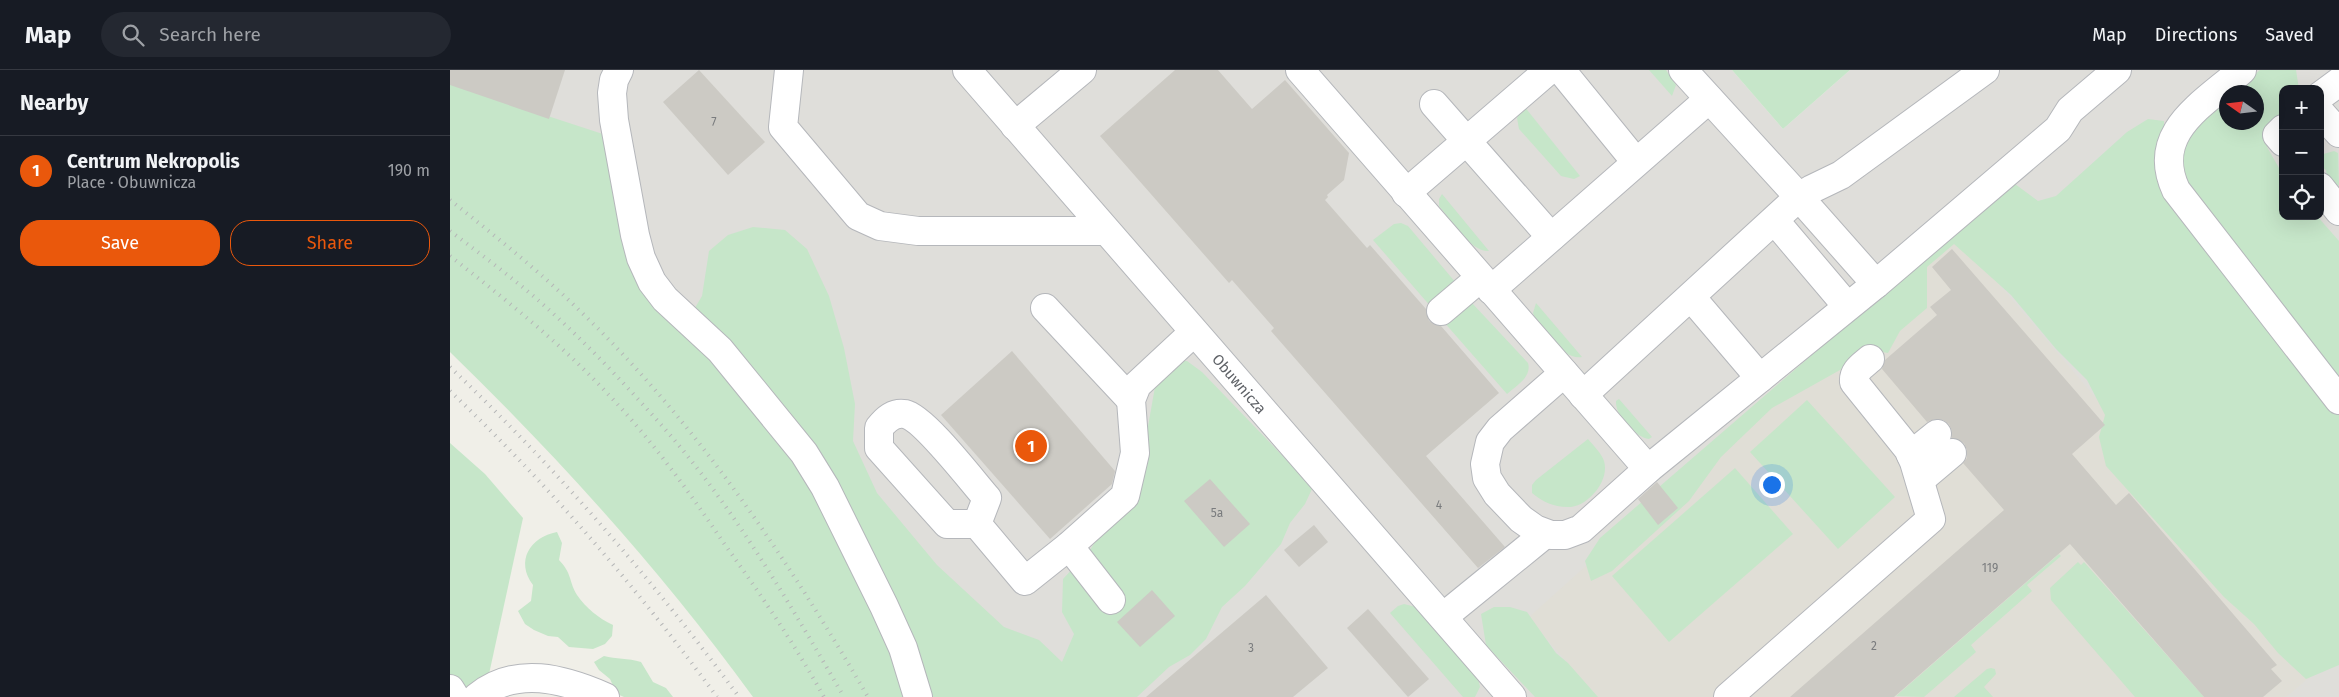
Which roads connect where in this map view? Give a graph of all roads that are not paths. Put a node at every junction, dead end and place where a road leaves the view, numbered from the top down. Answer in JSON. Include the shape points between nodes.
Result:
{"nodes":[{"id":1,"x":619,"y":70,"type":"edge"},
{"id":2,"x":789,"y":70,"type":"edge"},
{"id":3,"x":967,"y":70,"type":"edge"},
{"id":4,"x":1082,"y":70,"type":"edge"},
{"id":5,"x":1300,"y":70,"type":"edge"},
{"id":6,"x":1549,"y":70,"type":"edge"},
{"id":7,"x":1561,"y":70,"type":"edge"},
{"id":8,"x":1683,"y":70,"type":"edge"},
{"id":9,"x":1985,"y":70,"type":"edge"},
{"id":10,"x":2117,"y":70,"type":"edge"},
{"id":11,"x":2242,"y":70,"type":"edge"},
{"id":12,"x":2339,"y":82,"type":"edge"},
{"id":13,"x":2324,"y":93,"type":"edge"},
{"id":14,"x":1709,"y":99,"type":"junction"},
{"id":15,"x":1434,"y":104,"type":"dead end"},
{"id":16,"x":2324,"y":117,"type":"edge"},
{"id":17,"x":1015,"y":126,"type":"junction"},
{"id":18,"x":2339,"y":134,"type":"edge"},
{"id":19,"x":1467,"y":142,"type":"junction"},
{"id":20,"x":1636,"y":162,"type":"junction"},
{"id":21,"x":1406,"y":193,"type":"junction"},
{"id":22,"x":2324,"y":193,"type":"edge"},
{"id":23,"x":1799,"y":198,"type":"junction"},
{"id":24,"x":2339,"y":211,"type":"edge"},
{"id":25,"x":1775,"y":222,"type":"junction"},
{"id":26,"x":1106,"y":231,"type":"junction"},
{"id":27,"x":1551,"y":237,"type":"junction"},
{"id":28,"x":1486,"y":284,"type":"junction"},
{"id":29,"x":1876,"y":284,"type":"junction"},
{"id":30,"x":1691,"y":297,"type":"junction"},
{"id":31,"x":1847,"y":306,"type":"junction"},
{"id":32,"x":1045,"y":308,"type":"dead end"},
{"id":33,"x":1441,"y":311,"type":"dead end"},
{"id":34,"x":1194,"y":332,"type":"junction"},
{"id":35,"x":1870,"y":359,"type":"dead end"},
{"id":36,"x":1564,"y":372,"type":"junction"},
{"id":37,"x":1760,"y":378,"type":"junction"},
{"id":38,"x":1583,"y":395,"type":"junction"},
{"id":39,"x":1131,"y":400,"type":"junction"},
{"id":40,"x":2339,"y":400,"type":"edge"},
{"id":41,"x":1945,"y":444,"type":"dead end"},
{"id":42,"x":1915,"y":467,"type":"junction"},
{"id":43,"x":1648,"y":469,"type":"junction"},
{"id":44,"x":977,"y":524,"type":"dead end"},
{"id":45,"x":1545,"y":534,"type":"junction"},
{"id":46,"x":1069,"y":546,"type":"junction"},
{"id":47,"x":1111,"y":600,"type":"dead end"},
{"id":48,"x":1443,"y":617,"type":"junction"},
{"id":49,"x":450,"y":689,"type":"edge"},
{"id":50,"x":1503,"y":694,"type":"edge"},
{"id":51,"x":455,"y":697,"type":"edge"},
{"id":52,"x":477,"y":697,"type":"edge"},
{"id":53,"x":605,"y":697,"type":"edge"},
{"id":54,"x":918,"y":697,"type":"edge"},
{"id":55,"x":1728,"y":697,"type":"edge"}],
"edges":[{"from":1,"to":54,"type":"street","via":[[612,93],[614,120],[635,235],[652,282],[665,299],[720,350],[804,453],[825,486],[884,606],[903,648]]},
{"from":2,"to":26,"type":"street","via":[[783,127],[858,216],[880,226],[918,231]]},
{"from":3,"to":17,"type":"street","name":"Obuwnicza"},
{"from":4,"to":17,"type":"street"},
{"from":5,"to":21,"type":"street"},
{"from":6,"to":19,"type":"street"},
{"from":7,"to":20,"type":"street"},
{"from":8,"to":14,"type":"street"},
{"from":9,"to":23,"type":"street","via":[[1841,176]]},
{"from":10,"to":29,"type":"street","via":[[2070,110],[2058,129]]},
{"from":11,"to":40,"type":"street","via":[[2187,118],[2173,135],[2168,158],[2170,178]]},
{"from":12,"to":13,"type":"street"},
{"from":14,"to":20,"type":"street"},
{"from":14,"to":23,"type":"street"},
{"from":15,"to":19,"type":"street"},
{"from":16,"to":18,"type":"street"},
{"from":17,"to":26,"type":"street","name":"Obuwnicza"},
{"from":19,"to":21,"type":"street"},
{"from":19,"to":27,"type":"street"},
{"from":20,"to":27,"type":"street"},
{"from":21,"to":28,"type":"street"},
{"from":22,"to":24,"type":"street"},
{"from":23,"to":25,"type":"street"},
{"from":23,"to":29,"type":"street"},
{"from":25,"to":30,"type":"street"},
{"from":25,"to":31,"type":"street"},
{"from":26,"to":34,"type":"street","name":"Obuwnicza"},
{"from":27,"to":28,"type":"street"},
{"from":28,"to":33,"type":"street"},
{"from":28,"to":36,"type":"street"},
{"from":29,"to":31,"type":"street"},
{"from":30,"to":37,"type":"street"},
{"from":30,"to":38,"type":"street"},
{"from":31,"to":37,"type":"street"},
{"from":32,"to":39,"type":"street"},
{"from":34,"to":39,"type":"street","via":[[1138,385]]},
{"from":34,"to":48,"type":"street","name":"Obuwnicza"},
{"from":35,"to":42,"type":"street","via":[[1857,370],[1854,382]]},
{"from":36,"to":38,"type":"street"},
{"from":36,"to":45,"type":"street","via":[[1500,429],[1490,442],[1485,464],[1487,478],[1497,494],[1521,519]]},
{"from":37,"to":43,"type":"street"},
{"from":38,"to":43,"type":"street"},
{"from":39,"to":46,"type":"street","via":[[1135,454],[1125,496]]},
{"from":41,"to":42,"type":"street"},
{"from":42,"to":55,"type":"street","via":[[1931,519]]},
{"from":43,"to":45,"type":"street","via":[[1581,529],[1565,534]]},
{"from":44,"to":46,"type":"street","via":[[1024,581]]},
{"from":45,"to":48,"type":"street"},
{"from":46,"to":47,"type":"street"},
{"from":48,"to":50,"type":"street","name":"Obuwnicza"},
{"from":49,"to":51,"type":"street"},
{"from":52,"to":53,"type":"street","via":[[499,683],[536,677],[558,680]]}]}
